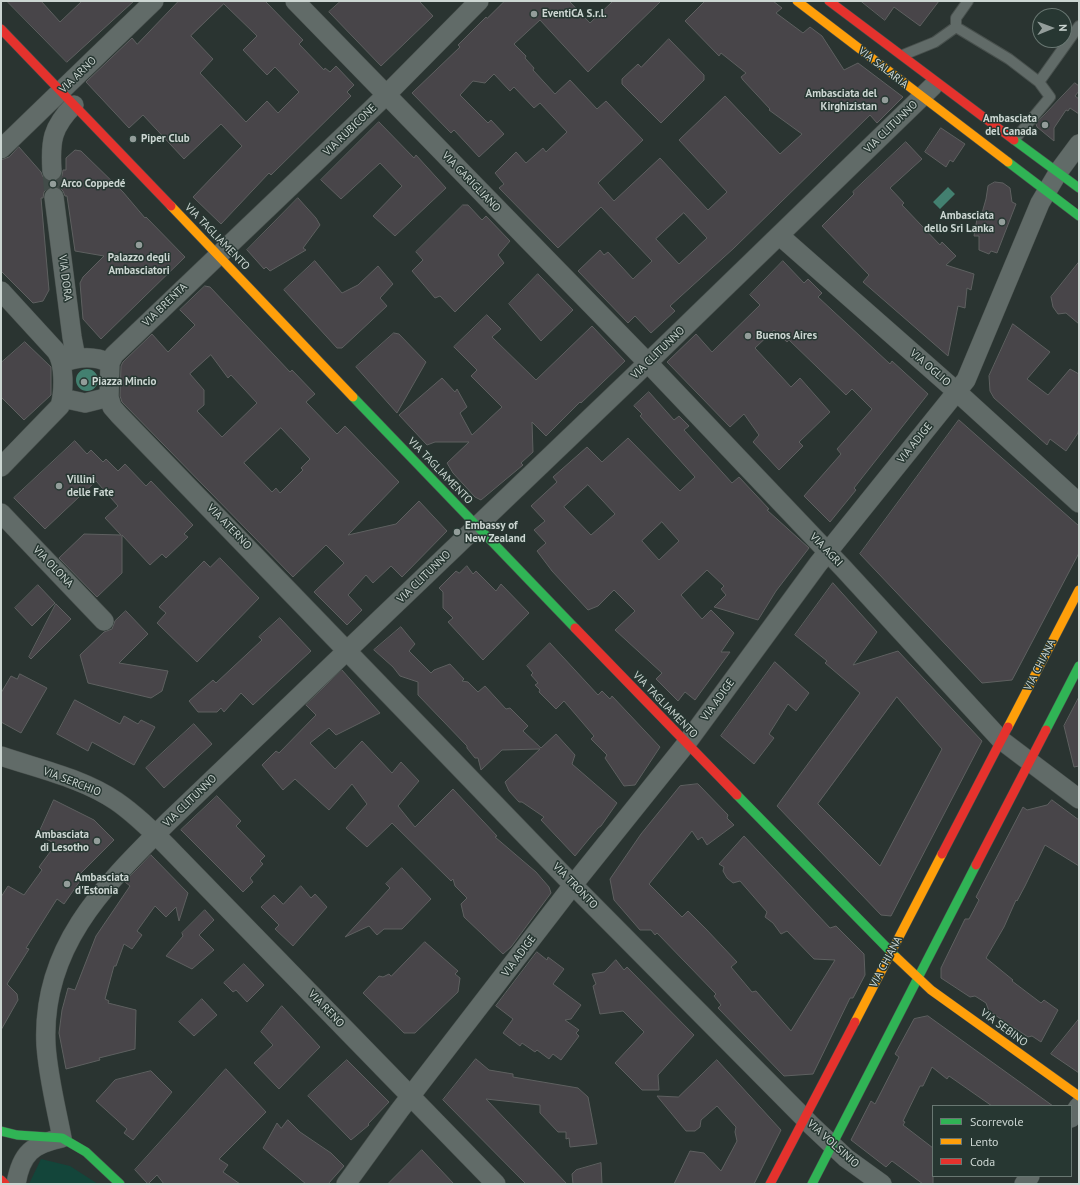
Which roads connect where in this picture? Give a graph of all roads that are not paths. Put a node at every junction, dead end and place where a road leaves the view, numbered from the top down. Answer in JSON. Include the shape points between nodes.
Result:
{"nodes":[{"id":1,"x":154,"y":1,"type":"edge"},
{"id":2,"x":295,"y":1,"type":"edge"},
{"id":3,"x":479,"y":1,"type":"edge"},
{"id":4,"x":797,"y":1,"type":"edge"},
{"id":5,"x":829,"y":1,"type":"edge"},
{"id":6,"x":968,"y":1,"type":"edge"},
{"id":7,"x":1079,"y":26,"type":"edge"},
{"id":8,"x":956,"y":27,"type":"junction"},
{"id":9,"x":1,"y":29,"type":"edge"},
{"id":10,"x":903,"y":55,"type":"junction"},
{"id":11,"x":937,"y":82,"type":"junction"},
{"id":12,"x":1039,"y":82,"type":"junction"},
{"id":13,"x":386,"y":95,"type":"junction"},
{"id":14,"x":921,"y":97,"type":"junction"},
{"id":15,"x":68,"y":98,"type":"junction"},
{"id":16,"x":1015,"y":139,"type":"junction"},
{"id":17,"x":1079,"y":144,"type":"edge"},
{"id":18,"x":1,"y":149,"type":"edge"},
{"id":19,"x":52,"y":171,"type":"tunnel mouth"},
{"id":20,"x":1059,"y":172,"type":"junction"},
{"id":21,"x":1079,"y":188,"type":"edge"},
{"id":22,"x":1047,"y":191,"type":"junction"},
{"id":23,"x":54,"y":197,"type":"tunnel mouth"},
{"id":24,"x":1079,"y":216,"type":"edge"},
{"id":25,"x":780,"y":236,"type":"junction"},
{"id":26,"x":218,"y":256,"type":"junction"},
{"id":27,"x":1,"y":291,"type":"edge"},
{"id":28,"x":66,"y":359,"type":"junction"},
{"id":29,"x":112,"y":359,"type":"junction"},
{"id":30,"x":648,"y":363,"type":"junction"},
{"id":31,"x":956,"y":391,"type":"junction"},
{"id":32,"x":110,"y":400,"type":"junction"},
{"id":33,"x":60,"y":403,"type":"junction"},
{"id":34,"x":1,"y":467,"type":"edge"},
{"id":35,"x":1079,"y":503,"type":"edge"},
{"id":36,"x":1,"y":513,"type":"edge"},
{"id":37,"x":476,"y":527,"type":"junction"},
{"id":38,"x":827,"y":552,"type":"junction"},
{"id":39,"x":1079,"y":590,"type":"edge"},
{"id":40,"x":104,"y":621,"type":"dead end"},
{"id":41,"x":348,"y":650,"type":"junction"},
{"id":42,"x":1079,"y":666,"type":"edge"},
{"id":43,"x":1001,"y":740,"type":"junction"},
{"id":44,"x":686,"y":744,"type":"junction"},
{"id":45,"x":1,"y":756,"type":"edge"},
{"id":46,"x":1029,"y":762,"type":"junction"},
{"id":47,"x":1079,"y":800,"type":"edge"},
{"id":48,"x":155,"y":835,"type":"junction"},
{"id":49,"x":573,"y":885,"type":"junction"},
{"id":50,"x":891,"y":953,"type":"junction"},
{"id":51,"x":917,"y":978,"type":"junction"},
{"id":52,"x":1079,"y":1096,"type":"edge"},
{"id":53,"x":412,"y":1097,"type":"junction"},
{"id":54,"x":1079,"y":1106,"type":"edge"},
{"id":55,"x":1072,"y":1116,"type":"edge"},
{"id":56,"x":805,"y":1118,"type":"junction"},
{"id":57,"x":1,"y":1131,"type":"edge"},
{"id":58,"x":62,"y":1138,"type":"junction"},
{"id":59,"x":832,"y":1144,"type":"junction"},
{"id":60,"x":5,"y":1183,"type":"edge"},
{"id":61,"x":120,"y":1184,"type":"edge"},
{"id":62,"x":346,"y":1184,"type":"edge"},
{"id":63,"x":496,"y":1184,"type":"edge"},
{"id":64,"x":770,"y":1184,"type":"edge"},
{"id":65,"x":812,"y":1184,"type":"edge"},
{"id":66,"x":882,"y":1184,"type":"edge"}],
"edges":[{"from":1,"to":15,"type":"street","name":"VIA ARNO"},
{"from":2,"to":13,"type":"street","name":"VIA GARIGLIANO"},
{"from":3,"to":13,"type":"street","name":"VIA RUBICONE"},
{"from":4,"to":14,"type":"street","name":"VIA SALARIA"},
{"from":5,"to":10,"type":"street","name":"VIA SALARIA"},
{"from":6,"to":8,"type":"lane","via":[[956,18]]},
{"from":7,"to":12,"type":"lane"},
{"from":8,"to":10,"type":"lane","via":[[935,42]]},
{"from":8,"to":12,"type":"lane","via":[[1009,59]]},
{"from":9,"to":15,"type":"street","name":"VIA TAGLIAMENTO"},
{"from":10,"to":11,"type":"street","name":"VIA SALARIA"},
{"from":11,"to":14,"type":"street","name":"VIA CLITUNNO"},
{"from":11,"to":16,"type":"street","name":"VIA SALARIA"},
{"from":12,"to":16,"type":"lane","via":[[1050,97]]},
{"from":13,"to":26,"type":"street","name":"VIA RUBICONE"},
{"from":13,"to":30,"type":"street","name":"VIA GARIGLIANO"},
{"from":14,"to":22,"type":"street","name":"VIA SALARIA"},
{"from":14,"to":25,"type":"street","name":"VIA CLITUNNO"},
{"from":15,"to":18,"type":"street","name":"VIA ARNO"},
{"from":15,"to":19,"type":"street","via":[[53,135]]},
{"from":15,"to":26,"type":"street","name":"VIA TAGLIAMENTO"},
{"from":16,"to":20,"type":"street","name":"VIA SALARIA"},
{"from":17,"to":20,"type":"street"},
{"from":20,"to":21,"type":"street","name":"VIA SALARIA"},
{"from":20,"to":22,"type":"street"},
{"from":22,"to":24,"type":"street","name":"VIA SALARIA"},
{"from":22,"to":31,"type":"street","name":"VIA ADIGE","via":[[966,380]]},
{"from":23,"to":28,"type":"street","name":"VIA DORA","via":[[72,337]]},
{"from":25,"to":30,"type":"street","name":"VIA CLITUNNO"},
{"from":25,"to":31,"type":"street","name":"VIA OGLIO"},
{"from":26,"to":29,"type":"street","name":"VIA BRENTA"},
{"from":26,"to":37,"type":"street","name":"VIA TAGLIAMENTO"},
{"from":27,"to":28,"type":"street"},
{"from":28,"to":29,"type":"street"},
{"from":28,"to":33,"type":"street"},
{"from":29,"to":32,"type":"street"},
{"from":30,"to":37,"type":"street","name":"VIA CLITUNNO"},
{"from":30,"to":38,"type":"street","name":"VIA AGRI"},
{"from":31,"to":35,"type":"street","name":"VIA OGLIO"},
{"from":31,"to":38,"type":"street","name":"VIA ADIGE"},
{"from":32,"to":33,"type":"street"},
{"from":32,"to":41,"type":"street","name":"VIA ATERNO","via":[[119,415]]},
{"from":33,"to":34,"type":"street"},
{"from":36,"to":40,"type":"street","name":"VIA OLONA"},
{"from":37,"to":41,"type":"street","name":"VIA CLITUNNO"},
{"from":37,"to":44,"type":"street","name":"VIA TAGLIAMENTO"},
{"from":38,"to":43,"type":"street","name":"VIA AGRI"},
{"from":38,"to":44,"type":"street","name":"VIA ADIGE"},
{"from":39,"to":43,"type":"street","name":"VIA CHIANA"},
{"from":41,"to":48,"type":"street","name":"VIA CLITUNNO"},
{"from":41,"to":49,"type":"street","name":"VIA TRONTO"},
{"from":42,"to":46,"type":"street"},
{"from":43,"to":46,"type":"street"},
{"from":43,"to":50,"type":"street","name":"VIA CHIANA"},
{"from":44,"to":49,"type":"street","name":"VIA ADIGE"},
{"from":44,"to":50,"type":"street","name":"VIA TAGLIAMENTO"},
{"from":45,"to":48,"type":"street","name":"VIA SERCHIO","via":[[100,791],[128,810]]},
{"from":46,"to":47,"type":"street"},
{"from":46,"to":51,"type":"street"},
{"from":48,"to":53,"type":"street","name":"VIA RENO"},
{"from":48,"to":58,"type":"street","name":"VIA CLITUNNO","via":[[88,908],[66,947],[56,975],[48,1006],[46,1044]]},
{"from":49,"to":53,"type":"street","name":"VIA ADIGE"},
{"from":49,"to":56,"type":"street","name":"VIA TRONTO"},
{"from":50,"to":51,"type":"street","name":"VIA TAGLIAMENTO"},
{"from":50,"to":56,"type":"street","name":"VIA CHIANA"},
{"from":51,"to":52,"type":"street","name":"VIA SEBINO"},
{"from":51,"to":59,"type":"street"},
{"from":53,"to":62,"type":"street","name":"VIA ADIGE"},
{"from":53,"to":63,"type":"street","name":"VIA RENO"},
{"from":54,"to":55,"type":"street"},
{"from":56,"to":59,"type":"street","name":"VIA VOLSINIO"},
{"from":56,"to":64,"type":"street","name":"VIA CHIANA"},
{"from":57,"to":58,"type":"street","via":[[17,1135]]},
{"from":58,"to":60,"type":"street","via":[[44,1142],[34,1148]]},
{"from":58,"to":61,"type":"street","via":[[82,1148]]},
{"from":59,"to":65,"type":"street"},
{"from":59,"to":66,"type":"street","name":"VIA VOLSINIO","via":[[846,1158]]}]}
